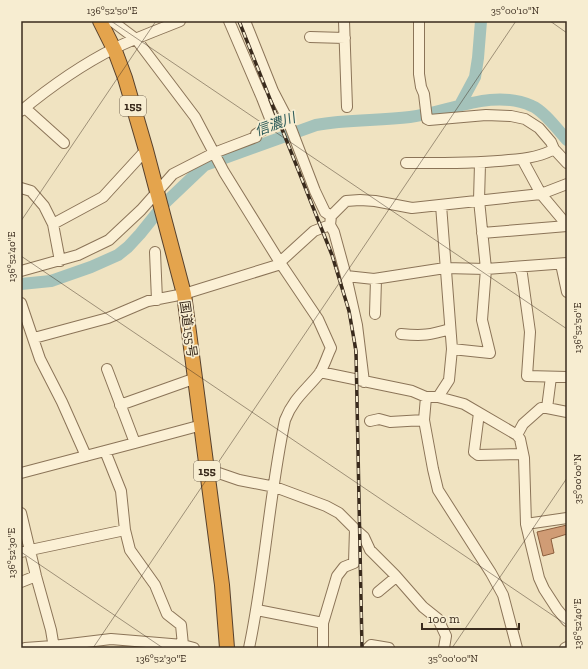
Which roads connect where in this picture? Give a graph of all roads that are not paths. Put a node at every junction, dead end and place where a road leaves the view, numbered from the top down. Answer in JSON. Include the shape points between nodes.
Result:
{"nodes":[{"id":1,"x":100,"y":21,"type":"edge"},
{"id":2,"x":112,"y":21,"type":"edge"},
{"id":3,"x":180,"y":21,"type":"edge"},
{"id":4,"x":229,"y":21,"type":"edge"},
{"id":5,"x":245,"y":21,"type":"edge"},
{"id":6,"x":344,"y":21,"type":"edge"},
{"id":7,"x":419,"y":21,"type":"edge"},
{"id":8,"x":310,"y":37,"type":"dead end"},
{"id":9,"x":345,"y":38,"type":"junction"},
{"id":10,"x":136,"y":39,"type":"junction"},
{"id":11,"x":114,"y":48,"type":"junction"},
{"id":12,"x":273,"y":92,"type":"junction"},
{"id":13,"x":262,"y":98,"type":"junction"},
{"id":14,"x":347,"y":106,"type":"dead end"},
{"id":15,"x":23,"y":110,"type":"edge"},
{"id":16,"x":64,"y":143,"type":"dead end"},
{"id":17,"x":554,"y":149,"type":"junction"},
{"id":18,"x":146,"y":150,"type":"junction"},
{"id":19,"x":214,"y":154,"type":"junction"},
{"id":20,"x":522,"y":159,"type":"junction"},
{"id":21,"x":406,"y":163,"type":"dead end"},
{"id":22,"x":567,"y":163,"type":"edge"},
{"id":23,"x":480,"y":164,"type":"junction"},
{"id":24,"x":567,"y":184,"type":"edge"},
{"id":25,"x":21,"y":188,"type":"edge"},
{"id":26,"x":158,"y":193,"type":"junction"},
{"id":27,"x":541,"y":194,"type":"junction"},
{"id":28,"x":479,"y":200,"type":"junction"},
{"id":29,"x":441,"y":206,"type":"junction"},
{"id":30,"x":330,"y":220,"type":"junction"},
{"id":31,"x":53,"y":224,"type":"junction"},
{"id":32,"x":567,"y":225,"type":"edge"},
{"id":33,"x":482,"y":233,"type":"junction"},
{"id":34,"x":155,"y":252,"type":"dead end"},
{"id":35,"x":60,"y":261,"type":"junction"},
{"id":36,"x":281,"y":263,"type":"junction"},
{"id":37,"x":564,"y":264,"type":"edge"},
{"id":38,"x":519,"y":266,"type":"junction"},
{"id":39,"x":445,"y":268,"type":"junction"},
{"id":40,"x":486,"y":269,"type":"junction"},
{"id":41,"x":21,"y":272,"type":"edge"},
{"id":42,"x":346,"y":276,"type":"junction"},
{"id":43,"x":376,"y":278,"type":"junction"},
{"id":44,"x":567,"y":292,"type":"edge"},
{"id":45,"x":184,"y":294,"type":"junction"},
{"id":46,"x":157,"y":300,"type":"junction"},
{"id":47,"x":21,"y":303,"type":"edge"},
{"id":48,"x":375,"y":314,"type":"dead end"},
{"id":49,"x":450,"y":329,"type":"junction"},
{"id":50,"x":401,"y":334,"type":"dead end"},
{"id":51,"x":34,"y":338,"type":"junction"},
{"id":52,"x":452,"y":350,"type":"junction"},
{"id":53,"x":107,"y":369,"type":"dead end"},
{"id":54,"x":320,"y":372,"type":"junction"},
{"id":55,"x":551,"y":377,"type":"junction"},
{"id":56,"x":567,"y":377,"type":"edge"},
{"id":57,"x":196,"y":378,"type":"junction"},
{"id":58,"x":364,"y":382,"type":"junction"},
{"id":59,"x":426,"y":397,"type":"junction"},
{"id":60,"x":438,"y":397,"type":"junction"},
{"id":61,"x":120,"y":405,"type":"junction"},
{"id":62,"x":547,"y":408,"type":"junction"},
{"id":63,"x":567,"y":412,"type":"edge"},
{"id":64,"x":479,"y":413,"type":"junction"},
{"id":65,"x":424,"y":420,"type":"junction"},
{"id":66,"x":370,"y":421,"type":"dead end"},
{"id":67,"x":202,"y":425,"type":"junction"},
{"id":68,"x":517,"y":435,"type":"junction"},
{"id":69,"x":135,"y":443,"type":"junction"},
{"id":70,"x":105,"y":451,"type":"junction"},
{"id":71,"x":522,"y":454,"type":"junction"},
{"id":72,"x":86,"y":456,"type":"junction"},
{"id":73,"x":207,"y":468,"type":"junction"},
{"id":74,"x":22,"y":473,"type":"edge"},
{"id":75,"x":274,"y":487,"type":"junction"},
{"id":76,"x":21,"y":513,"type":"edge"},
{"id":77,"x":567,"y":518,"type":"edge"},
{"id":78,"x":526,"y":524,"type":"junction"},
{"id":79,"x":355,"y":529,"type":"junction"},
{"id":80,"x":125,"y":530,"type":"junction"},
{"id":81,"x":25,"y":551,"type":"edge"},
{"id":82,"x":36,"y":576,"type":"junction"},
{"id":83,"x":396,"y":577,"type":"junction"},
{"id":84,"x":21,"y":582,"type":"edge"},
{"id":85,"x":378,"y":592,"type":"dead end"},
{"id":86,"x":257,"y":610,"type":"junction"},
{"id":87,"x":567,"y":621,"type":"edge"},
{"id":88,"x":323,"y":622,"type":"junction"},
{"id":89,"x":111,"y":644,"type":"edge"},
{"id":90,"x":146,"y":645,"type":"edge"},
{"id":91,"x":183,"y":645,"type":"junction"},
{"id":92,"x":54,"y":647,"type":"edge"},
{"id":93,"x":25,"y":648,"type":"edge"},
{"id":94,"x":194,"y":648,"type":"edge"},
{"id":95,"x":227,"y":648,"type":"edge"},
{"id":96,"x":249,"y":648,"type":"edge"},
{"id":97,"x":323,"y":648,"type":"edge"},
{"id":98,"x":368,"y":648,"type":"edge"},
{"id":99,"x":390,"y":648,"type":"edge"},
{"id":100,"x":444,"y":648,"type":"edge"},
{"id":101,"x":517,"y":648,"type":"edge"}],
"edges":[{"from":1,"to":11,"type":"highway","name":"国道155号","number":"155"},
{"from":2,"to":10,"type":"street"},
{"from":3,"to":10,"type":"street"},
{"from":4,"to":13,"type":"street"},
{"from":5,"to":12,"type":"street"},
{"from":6,"to":9,"type":"street"},
{"from":7,"to":17,"type":"street","via":[[419,74],[427,119],[486,115],[525,119],[538,128]]},
{"from":8,"to":9,"type":"street"},
{"from":9,"to":14,"type":"street"},
{"from":10,"to":11,"type":"street"},
{"from":10,"to":19,"type":"street","via":[[195,117]]},
{"from":11,"to":15,"type":"street","via":[[76,70]]},
{"from":11,"to":18,"type":"highway","name":"国道155号","number":"155"},
{"from":12,"to":13,"type":"street"},
{"from":12,"to":30,"type":"street","via":[[287,118]]},
{"from":13,"to":19,"type":"street","via":[[271,121],[265,129],[256,134],[256,137]]},
{"from":15,"to":16,"type":"street"},
{"from":17,"to":20,"type":"street","via":[[548,153]]},
{"from":17,"to":22,"type":"street"},
{"from":18,"to":26,"type":"highway","name":"国道155号","number":"155"},
{"from":18,"to":31,"type":"street","via":[[103,197]]},
{"from":19,"to":26,"type":"street","via":[[173,174]]},
{"from":19,"to":36,"type":"street"},
{"from":20,"to":23,"type":"street"},
{"from":20,"to":27,"type":"street"},
{"from":21,"to":23,"type":"street"},
{"from":23,"to":28,"type":"street"},
{"from":24,"to":27,"type":"street"},
{"from":25,"to":31,"type":"street","via":[[31,191],[44,206]]},
{"from":26,"to":35,"type":"street","via":[[109,240]]},
{"from":26,"to":45,"type":"highway","name":"国道155号","number":"155"},
{"from":27,"to":28,"type":"street"},
{"from":27,"to":32,"type":"street"},
{"from":28,"to":29,"type":"street"},
{"from":28,"to":33,"type":"street"},
{"from":29,"to":30,"type":"street","via":[[412,208],[375,201],[346,201]]},
{"from":29,"to":39,"type":"street"},
{"from":30,"to":36,"type":"street"},
{"from":30,"to":42,"type":"street"},
{"from":31,"to":35,"type":"street"},
{"from":32,"to":33,"type":"street"},
{"from":33,"to":40,"type":"street"},
{"from":34,"to":46,"type":"street"},
{"from":35,"to":41,"type":"street"},
{"from":36,"to":45,"type":"street"},
{"from":36,"to":54,"type":"street","via":[[330,342],[331,348]]},
{"from":37,"to":38,"type":"street"},
{"from":37,"to":44,"type":"street"},
{"from":38,"to":40,"type":"street"},
{"from":38,"to":55,"type":"street","via":[[530,332],[527,376]]},
{"from":39,"to":40,"type":"street"},
{"from":39,"to":43,"type":"street"},
{"from":39,"to":49,"type":"street"},
{"from":40,"to":52,"type":"street","via":[[482,320],[490,354]]},
{"from":42,"to":43,"type":"street"},
{"from":42,"to":58,"type":"street","via":[[357,324]]},
{"from":43,"to":48,"type":"street"},
{"from":45,"to":46,"type":"street"},
{"from":45,"to":57,"type":"highway","name":"国道155号","number":"155"},
{"from":46,"to":51,"type":"street","via":[[148,301],[108,318]]},
{"from":47,"to":51,"type":"street"},
{"from":49,"to":50,"type":"street","via":[[419,336]]},
{"from":49,"to":52,"type":"street"},
{"from":51,"to":72,"type":"street","via":[[40,359]]},
{"from":52,"to":60,"type":"street","via":[[449,380]]},
{"from":53,"to":61,"type":"street"},
{"from":54,"to":58,"type":"street"},
{"from":54,"to":75,"type":"street","via":[[289,408],[282,434]]},
{"from":55,"to":56,"type":"street"},
{"from":55,"to":62,"type":"street"},
{"from":57,"to":61,"type":"street"},
{"from":57,"to":67,"type":"highway","name":"国道155号","number":"155"},
{"from":58,"to":59,"type":"street","via":[[412,391]]},
{"from":59,"to":60,"type":"street"},
{"from":59,"to":65,"type":"street"},
{"from":60,"to":64,"type":"street","via":[[464,404]]},
{"from":61,"to":69,"type":"street"},
{"from":62,"to":63,"type":"street"},
{"from":62,"to":68,"type":"street","via":[[541,408],[523,424]]},
{"from":64,"to":68,"type":"street"},
{"from":64,"to":71,"type":"street","via":[[474,452],[478,455]]},
{"from":65,"to":66,"type":"street"},
{"from":65,"to":101,"type":"street","via":[[438,490],[503,595]]},
{"from":67,"to":69,"type":"street"},
{"from":67,"to":73,"type":"highway","name":"国道155号","number":"155"},
{"from":68,"to":71,"type":"street"},
{"from":69,"to":70,"type":"street"},
{"from":70,"to":72,"type":"street"},
{"from":70,"to":80,"type":"street","via":[[121,490]]},
{"from":71,"to":78,"type":"street"},
{"from":72,"to":74,"type":"street"},
{"from":73,"to":75,"type":"street","via":[[239,480]]},
{"from":73,"to":95,"type":"highway","name":"国道155号","number":"155"},
{"from":75,"to":79,"type":"street","via":[[326,506],[339,513]]},
{"from":75,"to":86,"type":"street"},
{"from":76,"to":81,"type":"street"},
{"from":77,"to":78,"type":"street"},
{"from":78,"to":87,"type":"street","via":[[539,578],[556,609]]},
{"from":79,"to":83,"type":"street","via":[[364,537],[370,550]]},
{"from":79,"to":88,"type":"street","via":[[354,563],[344,567],[337,576]]},
{"from":80,"to":81,"type":"street"},
{"from":80,"to":91,"type":"street","via":[[130,550],[155,584],[167,614],[181,625]]},
{"from":81,"to":82,"type":"street"},
{"from":82,"to":84,"type":"street"},
{"from":82,"to":92,"type":"street"},
{"from":83,"to":85,"type":"street"},
{"from":83,"to":100,"type":"street","via":[[438,620],[446,636]]},
{"from":86,"to":88,"type":"street"},
{"from":86,"to":96,"type":"street"},
{"from":88,"to":97,"type":"street"},
{"from":89,"to":90,"type":"street"},
{"from":89,"to":92,"type":"street"},
{"from":90,"to":91,"type":"street"},
{"from":91,"to":94,"type":"street"},
{"from":92,"to":93,"type":"street"},
{"from":98,"to":99,"type":"street","via":[[371,645]]}]}
